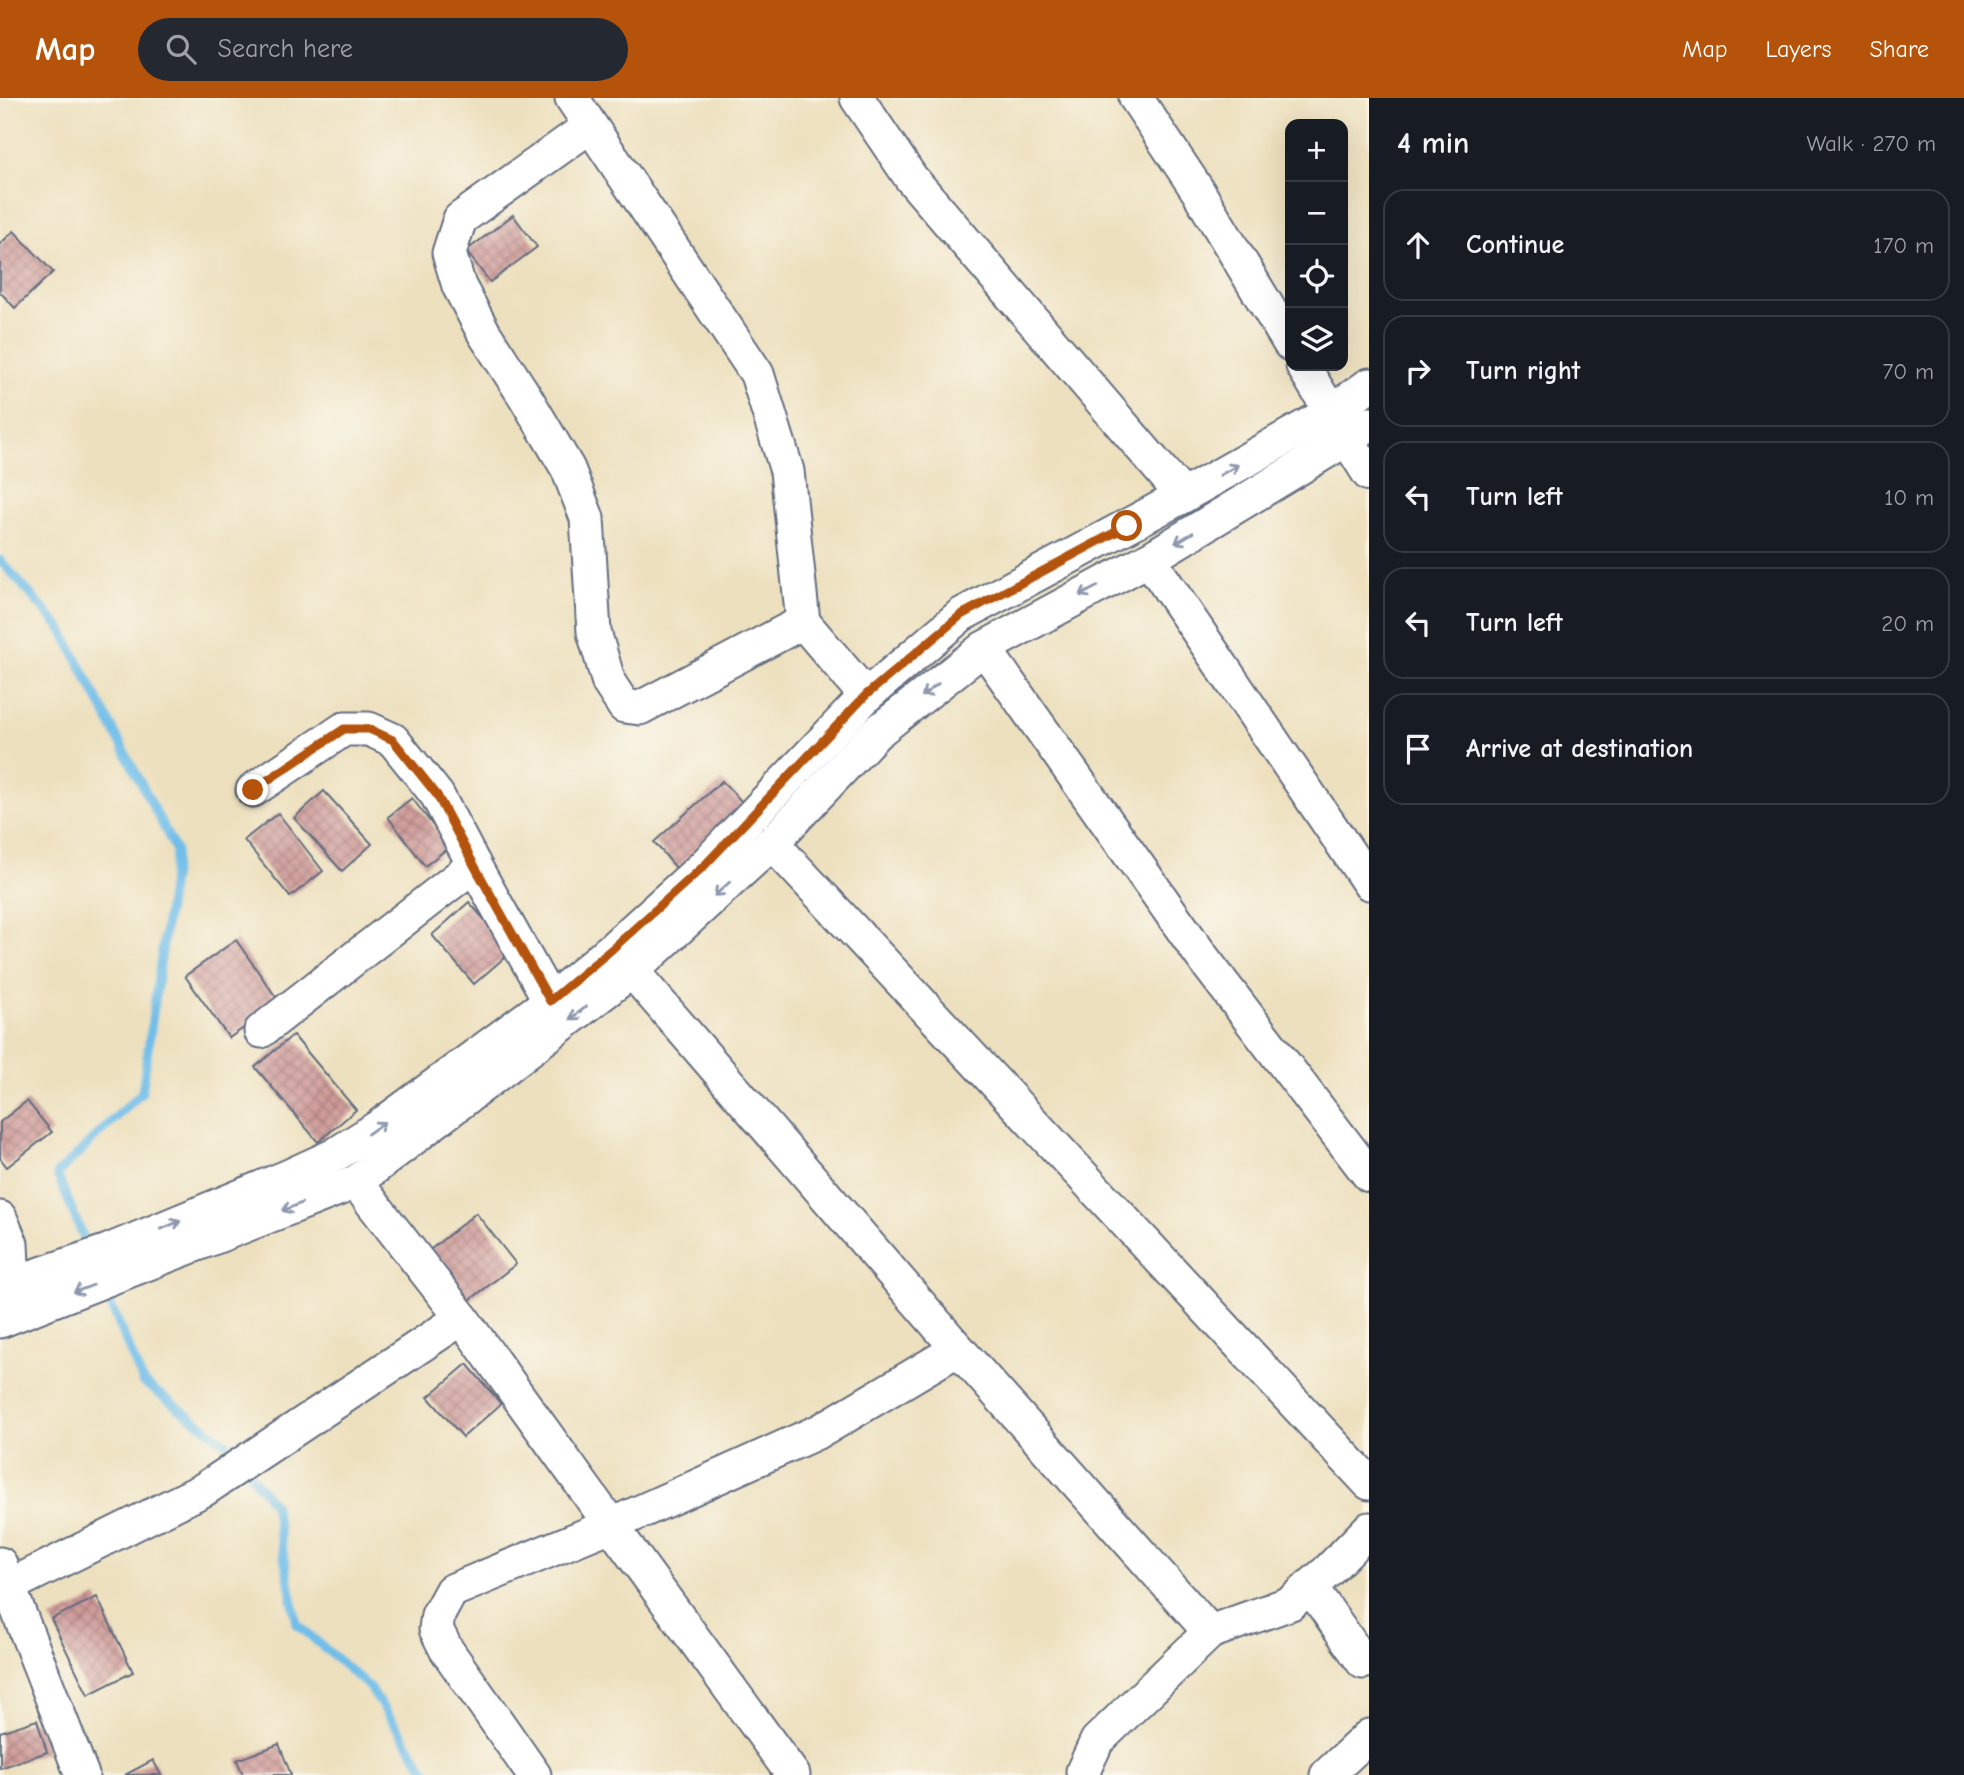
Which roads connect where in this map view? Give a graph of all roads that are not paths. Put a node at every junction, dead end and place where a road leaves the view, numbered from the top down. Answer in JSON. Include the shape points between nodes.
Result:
{"nodes":[{"id":1,"x":572,"y":98,"type":"edge"},
{"id":2,"x":857,"y":98,"type":"edge"},
{"id":3,"x":1136,"y":98,"type":"edge"},
{"id":4,"x":590,"y":126,"type":"junction"},
{"id":5,"x":1285,"y":336,"type":"edge"},
{"id":6,"x":1307,"y":371,"type":"edge"},
{"id":7,"x":1369,"y":385,"type":"edge"},
{"id":8,"x":1349,"y":425,"type":"edge"},
{"id":9,"x":1369,"y":474,"type":"edge"},
{"id":10,"x":1184,"y":496,"type":"junction"},
{"id":11,"x":1149,"y":559,"type":"junction"},
{"id":12,"x":803,"y":622,"type":"junction"},
{"id":13,"x":984,"y":648,"type":"junction"},
{"id":14,"x":866,"y":695,"type":"junction"},
{"id":15,"x":253,"y":790,"type":"dead end"},
{"id":16,"x":772,"y":843,"type":"junction"},
{"id":17,"x":474,"y":865,"type":"junction"},
{"id":18,"x":1369,"y":883,"type":"edge"},
{"id":19,"x":632,"y":971,"type":"junction"},
{"id":20,"x":550,"y":1001,"type":"junction"},
{"id":21,"x":261,"y":1031,"type":"dead end"},
{"id":22,"x":1369,"y":1175,"type":"edge"},
{"id":23,"x":356,"y":1182,"type":"junction"},
{"id":24,"x":0,"y":1218,"type":"edge"},
{"id":25,"x":115,"y":1263,"type":"junction"},
{"id":26,"x":22,"y":1290,"type":"edge"},
{"id":27,"x":462,"y":1318,"type":"junction"},
{"id":28,"x":0,"y":1321,"type":"edge"},
{"id":29,"x":958,"y":1349,"type":"junction"},
{"id":30,"x":1369,"y":1483,"type":"edge"},
{"id":31,"x":611,"y":1525,"type":"junction"},
{"id":32,"x":1369,"y":1529,"type":"edge"},
{"id":33,"x":4,"y":1575,"type":"edge"},
{"id":34,"x":1310,"y":1586,"type":"junction"},
{"id":35,"x":1210,"y":1632,"type":"junction"},
{"id":36,"x":1367,"y":1663,"type":"edge"},
{"id":37,"x":1369,"y":1736,"type":"edge"},
{"id":38,"x":82,"y":1775,"type":"edge"},
{"id":39,"x":534,"y":1775,"type":"edge"},
{"id":40,"x":793,"y":1775,"type":"edge"},
{"id":41,"x":1084,"y":1775,"type":"edge"},
{"id":42,"x":1327,"y":1775,"type":"edge"}],
"edges":[{"from":1,"to":4,"type":"street"},
{"from":2,"to":10,"type":"street","via":[[911,178]]},
{"from":3,"to":5,"type":"street"},
{"from":4,"to":12,"type":"street","via":[[757,374],[787,471]]},
{"from":4,"to":12,"type":"street","via":[[460,219],[449,253],[465,298],[568,469],[587,518],[594,632],[609,683],[624,706],[640,708]]},
{"from":6,"to":8,"type":"street"},
{"from":7,"to":8,"type":"street"},
{"from":8,"to":9,"type":"street"},
{"from":10,"to":8,"type":"street","one_way":true},
{"from":8,"to":11,"type":"street","one_way":true},
{"from":10,"to":14,"type":"street","via":[[961,615]]},
{"from":11,"to":13,"type":"street","one_way":true},
{"from":11,"to":18,"type":"street"},
{"from":12,"to":14,"type":"street"},
{"from":13,"to":16,"type":"street","one_way":true,"via":[[876,733]]},
{"from":13,"to":22,"type":"street","via":[[1203,958]]},
{"from":14,"to":20,"type":"street","via":[[704,866]]},
{"from":15,"to":17,"type":"street","via":[[344,729],[369,729],[393,740],[437,795]]},
{"from":16,"to":19,"type":"street","one_way":true},
{"from":16,"to":30,"type":"street"},
{"from":17,"to":20,"type":"street"},
{"from":17,"to":21,"type":"street"},
{"from":19,"to":23,"type":"street","one_way":true},
{"from":19,"to":29,"type":"street"},
{"from":25,"to":20,"type":"street","one_way":true,"via":[[335,1155]]},
{"from":23,"to":25,"type":"street","one_way":true},
{"from":23,"to":27,"type":"street"},
{"from":24,"to":26,"type":"street"},
{"from":25,"to":26,"type":"street"},
{"from":26,"to":28,"type":"street"},
{"from":27,"to":31,"type":"street"},
{"from":27,"to":33,"type":"street","via":[[203,1490]]},
{"from":29,"to":31,"type":"street","via":[[822,1430]]},
{"from":29,"to":35,"type":"street"},
{"from":31,"to":39,"type":"street","via":[[451,1591],[438,1615],[436,1629],[446,1649]]},
{"from":31,"to":40,"type":"street"},
{"from":32,"to":34,"type":"street"},
{"from":33,"to":38,"type":"street"},
{"from":34,"to":35,"type":"street","via":[[1291,1603]]},
{"from":34,"to":36,"type":"street"},
{"from":35,"to":41,"type":"street","via":[[1097,1741]]},
{"from":37,"to":42,"type":"street"}]}
